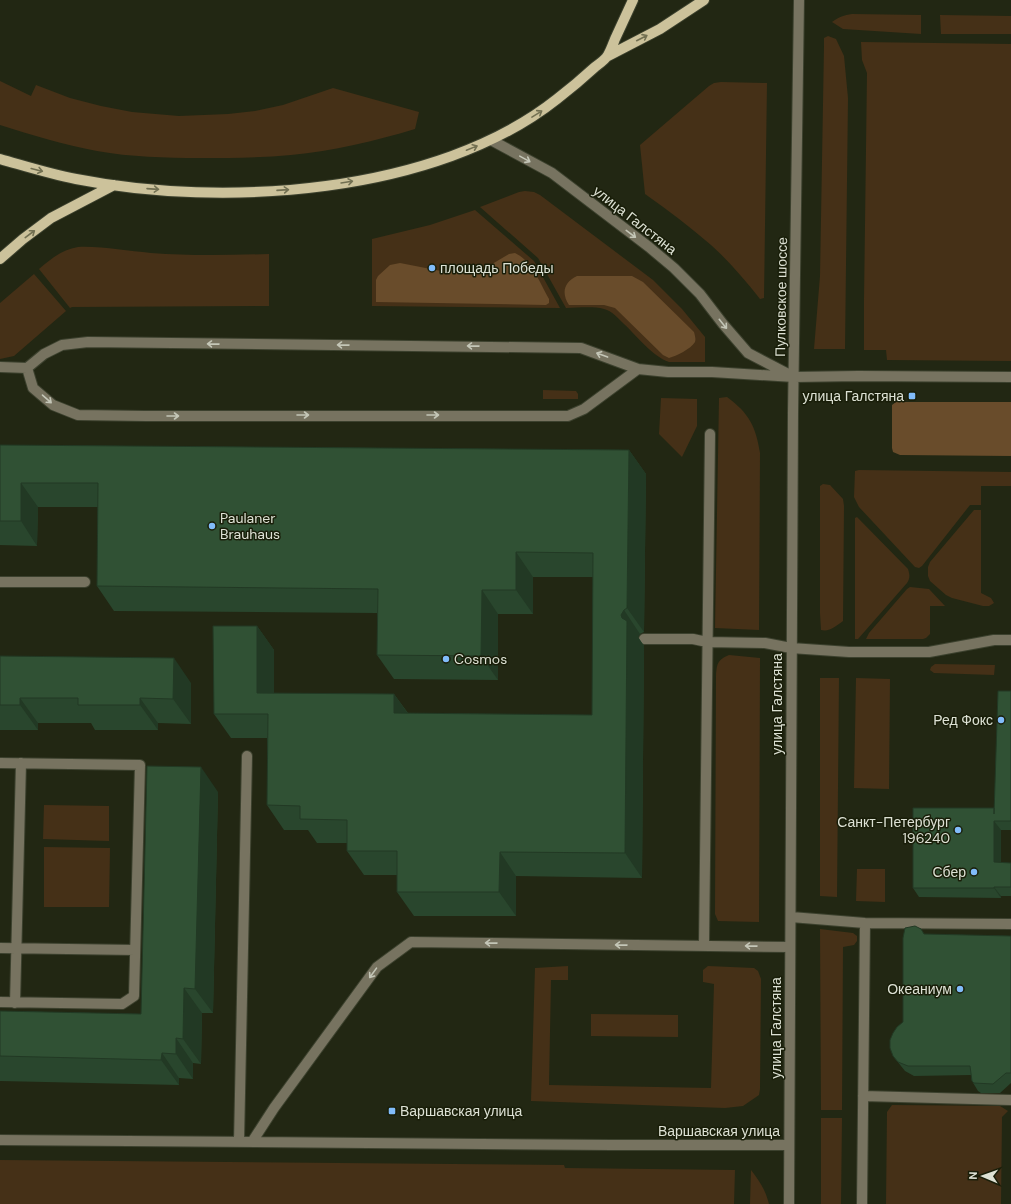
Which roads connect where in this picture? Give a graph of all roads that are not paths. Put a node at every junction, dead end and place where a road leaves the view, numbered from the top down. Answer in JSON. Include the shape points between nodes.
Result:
{"nodes":[{"id":1,"x":633,"y":0,"type":"edge"},
{"id":2,"x":704,"y":0,"type":"edge"},
{"id":3,"x":799,"y":0,"type":"edge"},
{"id":4,"x":608,"y":56,"type":"junction"},
{"id":5,"x":491,"y":140,"type":"junction"},
{"id":6,"x":0,"y":159,"type":"edge"},
{"id":7,"x":114,"y":185,"type":"junction"},
{"id":8,"x":0,"y":259,"type":"edge"},
{"id":9,"x":0,"y":367,"type":"edge"},
{"id":10,"x":27,"y":368,"type":"junction"},
{"id":11,"x":638,"y":369,"type":"junction"},
{"id":12,"x":794,"y":377,"type":"junction"},
{"id":13,"x":1011,"y":377,"type":"edge"},
{"id":14,"x":710,"y":434,"type":"dead end"},
{"id":15,"x":0,"y":582,"type":"edge"},
{"id":16,"x":85,"y":582,"type":"dead end"},
{"id":17,"x":644,"y":639,"type":"dead end"},
{"id":18,"x":1011,"y":640,"type":"edge"},
{"id":19,"x":707,"y":642,"type":"junction"},
{"id":20,"x":791,"y":648,"type":"junction"},
{"id":21,"x":247,"y":756,"type":"dead end"},
{"id":22,"x":0,"y":763,"type":"edge"},
{"id":23,"x":21,"y":763,"type":"junction"},
{"id":24,"x":791,"y":917,"type":"junction"},
{"id":25,"x":865,"y":923,"type":"junction"},
{"id":26,"x":1011,"y":924,"type":"edge"},
{"id":27,"x":704,"y":946,"type":"junction"},
{"id":28,"x":790,"y":947,"type":"junction"},
{"id":29,"x":0,"y":948,"type":"edge"},
{"id":30,"x":16,"y":948,"type":"junction"},
{"id":31,"x":135,"y":950,"type":"junction"},
{"id":32,"x":0,"y":1002,"type":"edge"},
{"id":33,"x":15,"y":1003,"type":"junction"},
{"id":34,"x":863,"y":1096,"type":"junction"},
{"id":35,"x":1010,"y":1100,"type":"dead end"},
{"id":36,"x":0,"y":1140,"type":"edge"},
{"id":37,"x":239,"y":1142,"type":"junction"},
{"id":38,"x":252,"y":1142,"type":"junction"},
{"id":39,"x":789,"y":1145,"type":"junction"},
{"id":40,"x":789,"y":1204,"type":"edge"},
{"id":41,"x":862,"y":1204,"type":"edge"}],
"edges":[{"from":1,"to":4,"type":"main road"},
{"from":4,"to":2,"type":"main road","one_way":true,"via":[[660,29]]},
{"from":3,"to":12,"type":"street","name":"Пулковское шоссе"},
{"from":5,"to":4,"type":"main road","one_way":true,"via":[[542,111]]},
{"from":7,"to":5,"type":"main road","one_way":true,"via":[[224,192],[309,188],[400,172],[438,161]]},
{"from":5,"to":12,"type":"street","name":"улица Галстяна","one_way":true,"via":[[552,173],[649,247],[700,294],[748,353]]},
{"from":6,"to":7,"type":"main road","one_way":true,"via":[[75,179]]},
{"from":8,"to":7,"type":"main road","one_way":true,"via":[[51,218]]},
{"from":9,"to":10,"type":"street"},
{"from":11,"to":10,"type":"street","one_way":true,"via":[[581,348],[88,342],[62,345],[44,354]]},
{"from":10,"to":11,"type":"street","one_way":true,"via":[[33,388],[53,405],[78,415],[145,416],[568,416],[584,409]]},
{"from":11,"to":12,"type":"street"},
{"from":12,"to":13,"type":"street","name":"Пулковское шоссе"},
{"from":12,"to":20,"type":"street","name":"улица Галстяна"},
{"from":14,"to":19,"type":"street"},
{"from":15,"to":16,"type":"street"},
{"from":17,"to":19,"type":"street"},
{"from":18,"to":20,"type":"street","via":[[994,640],[929,652],[849,652]]},
{"from":19,"to":20,"type":"street","via":[[765,643]]},
{"from":19,"to":27,"type":"street"},
{"from":20,"to":24,"type":"street","name":"улица Галстяна"},
{"from":21,"to":37,"type":"street"},
{"from":22,"to":23,"type":"street"},
{"from":23,"to":30,"type":"street"},
{"from":23,"to":31,"type":"street","via":[[140,765]]},
{"from":24,"to":25,"type":"street"},
{"from":24,"to":28,"type":"street","name":"улица Галстяна"},
{"from":25,"to":26,"type":"street"},
{"from":25,"to":34,"type":"street"},
{"from":28,"to":27,"type":"street","one_way":true},
{"from":27,"to":38,"type":"street","one_way":true,"via":[[410,942],[377,967]]},
{"from":28,"to":39,"type":"street","name":"улица Галстяна"},
{"from":29,"to":30,"type":"street"},
{"from":30,"to":31,"type":"street"},
{"from":30,"to":33,"type":"street"},
{"from":31,"to":33,"type":"street","via":[[134,996],[122,1004]]},
{"from":32,"to":33,"type":"street"},
{"from":34,"to":35,"type":"street"},
{"from":34,"to":41,"type":"street"},
{"from":36,"to":37,"type":"street","name":"Варшавская улица"},
{"from":37,"to":38,"type":"street","name":"Варшавская улица"},
{"from":38,"to":39,"type":"street","name":"Варшавская улица"},
{"from":39,"to":40,"type":"street","name":"улица Галстяна"}]}
